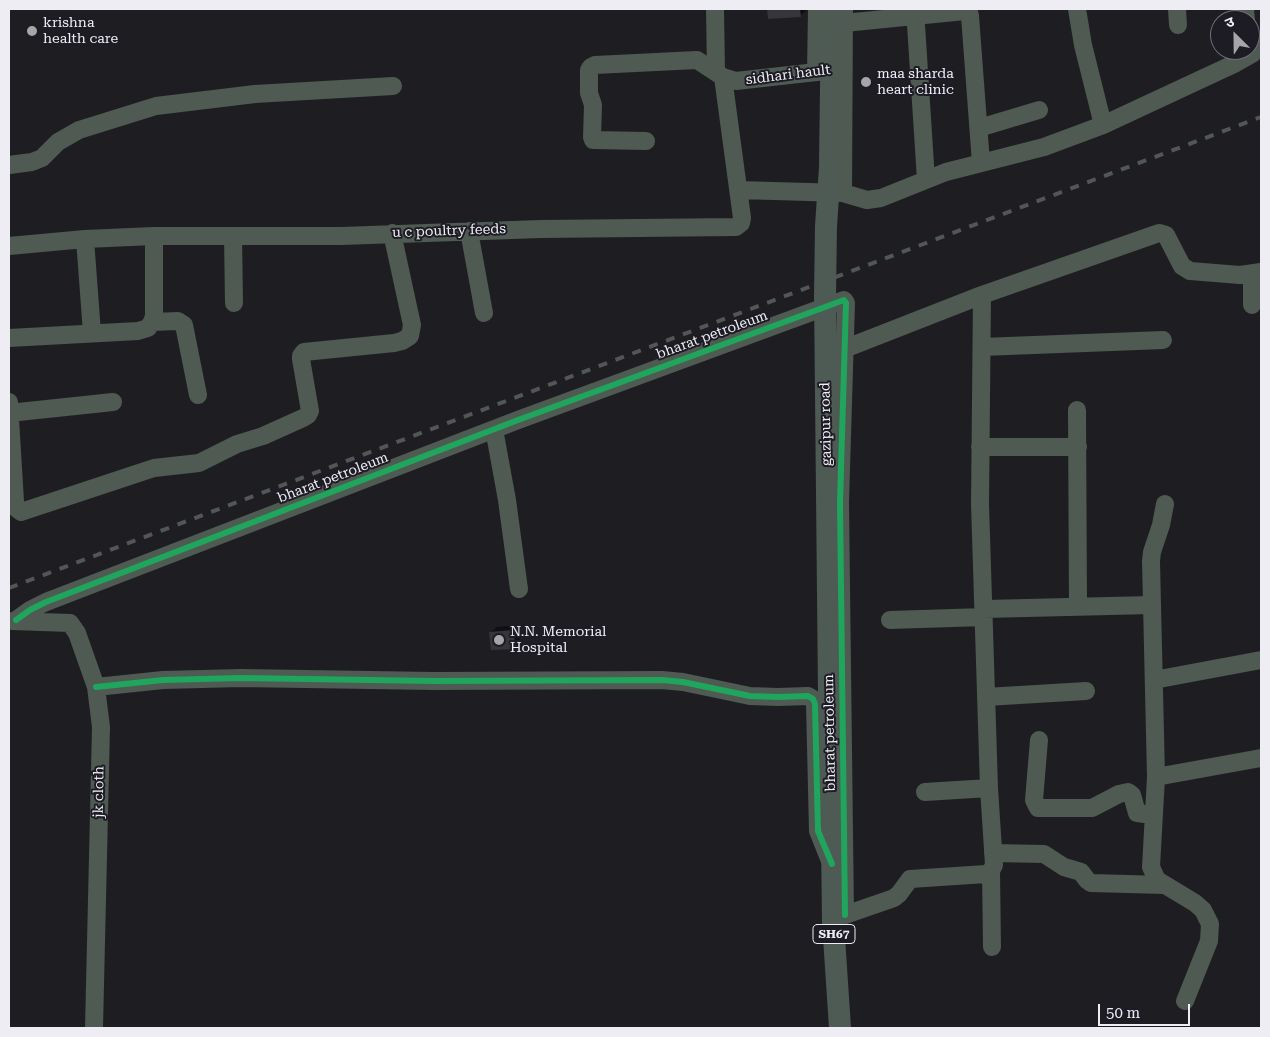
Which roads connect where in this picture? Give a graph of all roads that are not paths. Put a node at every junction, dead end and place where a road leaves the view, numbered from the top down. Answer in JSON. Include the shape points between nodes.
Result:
{"nodes":[{"id":1,"x":715,"y":9,"type":"edge"},
{"id":2,"x":817,"y":9,"type":"edge"},
{"id":3,"x":1077,"y":9,"type":"edge"},
{"id":4,"x":969,"y":10,"type":"edge"},
{"id":5,"x":915,"y":12,"type":"edge"},
{"id":6,"x":840,"y":14,"type":"edge"},
{"id":7,"x":1235,"y":60,"type":"edge"},
{"id":8,"x":843,"y":69,"type":"junction"},
{"id":9,"x":816,"y":72,"type":"junction"},
{"id":10,"x":719,"y":74,"type":"junction"},
{"id":11,"x":393,"y":86,"type":"dead end"},
{"id":12,"x":1039,"y":110,"type":"dead end"},
{"id":13,"x":1103,"y":125,"type":"junction"},
{"id":14,"x":979,"y":128,"type":"junction"},
{"id":15,"x":646,"y":141,"type":"dead end"},
{"id":16,"x":982,"y":163,"type":"junction"},
{"id":17,"x":9,"y":165,"type":"edge"},
{"id":18,"x":926,"y":180,"type":"junction"},
{"id":19,"x":739,"y":190,"type":"junction"},
{"id":20,"x":843,"y":194,"type":"junction"},
{"id":21,"x":469,"y":231,"type":"junction"},
{"id":22,"x":392,"y":233,"type":"junction"},
{"id":23,"x":154,"y":236,"type":"junction"},
{"id":24,"x":233,"y":236,"type":"junction"},
{"id":25,"x":85,"y":239,"type":"junction"},
{"id":26,"x":9,"y":246,"type":"edge"},
{"id":27,"x":1257,"y":273,"type":"edge"},
{"id":28,"x":982,"y":295,"type":"junction"},
{"id":29,"x":234,"y":303,"type":"dead end"},
{"id":30,"x":1252,"y":305,"type":"dead end"},
{"id":31,"x":484,"y":312,"type":"dead end"},
{"id":32,"x":152,"y":322,"type":"junction"},
{"id":33,"x":92,"y":333,"type":"junction"},
{"id":34,"x":9,"y":338,"type":"edge"},
{"id":35,"x":1163,"y":340,"type":"dead end"},
{"id":36,"x":982,"y":347,"type":"junction"},
{"id":37,"x":844,"y":349,"type":"junction"},
{"id":38,"x":198,"y":396,"type":"dead end"},
{"id":39,"x":9,"y":402,"type":"edge"},
{"id":40,"x":113,"y":402,"type":"dead end"},
{"id":41,"x":1077,"y":410,"type":"dead end"},
{"id":42,"x":9,"y":413,"type":"edge"},
{"id":43,"x":494,"y":429,"type":"junction"},
{"id":44,"x":980,"y":446,"type":"junction"},
{"id":45,"x":1078,"y":448,"type":"junction"},
{"id":46,"x":1165,"y":504,"type":"dead end"},
{"id":47,"x":13,"y":515,"type":"edge"},
{"id":48,"x":519,"y":589,"type":"dead end"},
{"id":49,"x":1152,"y":605,"type":"junction"},
{"id":50,"x":1078,"y":606,"type":"junction"},
{"id":51,"x":984,"y":613,"type":"junction"},
{"id":52,"x":11,"y":619,"type":"edge"},
{"id":53,"x":890,"y":620,"type":"dead end"},
{"id":54,"x":1261,"y":660,"type":"edge"},
{"id":55,"x":1154,"y":680,"type":"junction"},
{"id":56,"x":96,"y":686,"type":"junction"},
{"id":57,"x":1086,"y":691,"type":"dead end"},
{"id":58,"x":986,"y":696,"type":"junction"},
{"id":59,"x":1039,"y":740,"type":"dead end"},
{"id":60,"x":1261,"y":758,"type":"edge"},
{"id":61,"x":1156,"y":777,"type":"junction"},
{"id":62,"x":989,"y":788,"type":"junction"},
{"id":63,"x":925,"y":792,"type":"dead end"},
{"id":64,"x":1153,"y":816,"type":"junction"},
{"id":65,"x":993,"y":853,"type":"junction"},
{"id":66,"x":832,"y":864,"type":"junction"},
{"id":67,"x":991,"y":871,"type":"junction"},
{"id":68,"x":1164,"y":885,"type":"junction"},
{"id":69,"x":839,"y":918,"type":"junction"},
{"id":70,"x":992,"y":947,"type":"dead end"},
{"id":71,"x":1185,"y":1001,"type":"dead end"},
{"id":72,"x":94,"y":1028,"type":"edge"},
{"id":73,"x":840,"y":1028,"type":"edge"}],
"edges":[{"from":1,"to":10,"type":"street","name":"u c poultry feeds"},
{"from":2,"to":9,"type":"street"},
{"from":3,"to":13,"type":"street"},
{"from":4,"to":5,"type":"street"},
{"from":4,"to":14,"type":"street"},
{"from":5,"to":6,"type":"street"},
{"from":5,"to":18,"type":"street"},
{"from":6,"to":8,"type":"street"},
{"from":6,"to":66,"type":"main road","name":"gazipur road","number":"SH67","bridge":true,"via":[[826,226],[825,304]]},
{"from":7,"to":13,"type":"street"},
{"from":8,"to":9,"type":"street","name":"sidhari hault"},
{"from":8,"to":20,"type":"street"},
{"from":9,"to":10,"type":"street","name":"sidhari hault","via":[[736,81]]},
{"from":10,"to":15,"type":"street","name":"sidhari hault","via":[[702,62],[690,60],[591,67],[589,93],[593,105],[593,140]]},
{"from":10,"to":19,"type":"street","name":"u c poultry feeds"},
{"from":11,"to":17,"type":"street","via":[[255,94],[156,106],[79,130],[58,142],[42,158]]},
{"from":12,"to":14,"type":"street"},
{"from":13,"to":16,"type":"street","via":[[1044,147]]},
{"from":14,"to":16,"type":"street"},
{"from":16,"to":18,"type":"street"},
{"from":18,"to":20,"type":"street","via":[[874,200]]},
{"from":19,"to":20,"type":"street"},
{"from":19,"to":21,"type":"street","name":"u c poultry feeds","via":[[742,218],[736,227]]},
{"from":21,"to":22,"type":"street","name":"u c poultry feeds"},
{"from":21,"to":31,"type":"street"},
{"from":22,"to":24,"type":"street","name":"u c poultry feeds"},
{"from":22,"to":47,"type":"street","via":[[412,325],[410,336],[394,343],[304,352],[301,359],[310,411],[306,417],[199,463],[154,468]]},
{"from":23,"to":24,"type":"street","name":"u c poultry feeds"},
{"from":23,"to":25,"type":"street","name":"u c poultry feeds"},
{"from":23,"to":32,"type":"street"},
{"from":24,"to":29,"type":"street"},
{"from":25,"to":26,"type":"street","name":"u c poultry feeds"},
{"from":25,"to":33,"type":"street"},
{"from":27,"to":28,"type":"street","via":[[1240,275],[1190,271],[1182,266],[1166,235],[1159,233]]},
{"from":27,"to":30,"type":"street"},
{"from":28,"to":36,"type":"street"},
{"from":28,"to":37,"type":"street"},
{"from":32,"to":33,"type":"street","via":[[148,328],[138,331]]},
{"from":32,"to":38,"type":"street","via":[[178,321],[184,324]]},
{"from":33,"to":34,"type":"street"},
{"from":35,"to":36,"type":"street"},
{"from":36,"to":44,"type":"street"},
{"from":37,"to":43,"type":"street","name":"bharat petroleum","via":[[844,300]]},
{"from":37,"to":69,"type":"street","name":"bharat petroleum","via":[[840,502]]},
{"from":39,"to":42,"type":"street"},
{"from":40,"to":42,"type":"street"},
{"from":41,"to":45,"type":"street"},
{"from":42,"to":47,"type":"street"},
{"from":43,"to":48,"type":"street"},
{"from":43,"to":52,"type":"street","name":"bharat petroleum","via":[[46,602]]},
{"from":44,"to":45,"type":"street"},
{"from":44,"to":51,"type":"street"},
{"from":45,"to":50,"type":"street"},
{"from":46,"to":49,"type":"street","via":[[1152,552]]},
{"from":49,"to":50,"type":"street"},
{"from":49,"to":55,"type":"street"},
{"from":50,"to":51,"type":"street"},
{"from":51,"to":53,"type":"street"},
{"from":51,"to":58,"type":"street"},
{"from":52,"to":56,"type":"street","name":"jk cloth","via":[[70,623],[77,633]]},
{"from":54,"to":55,"type":"street"},
{"from":55,"to":61,"type":"street"},
{"from":56,"to":66,"type":"street","via":[[241,678],[662,680],[750,696],[808,696],[815,704],[818,830]]},
{"from":56,"to":72,"type":"street","name":"jk cloth","via":[[101,727]]},
{"from":57,"to":58,"type":"street"},
{"from":58,"to":62,"type":"street"},
{"from":59,"to":64,"type":"street","via":[[1034,800],[1038,808],[1092,808],[1128,792],[1137,813]]},
{"from":60,"to":61,"type":"street"},
{"from":61,"to":64,"type":"street"},
{"from":62,"to":63,"type":"street"},
{"from":62,"to":65,"type":"street"},
{"from":64,"to":68,"type":"street","via":[[1150,867]]},
{"from":65,"to":67,"type":"street"},
{"from":65,"to":68,"type":"street","via":[[1040,853],[1065,868],[1080,872],[1092,883]]},
{"from":66,"to":69,"type":"main road","number":"SH67"},
{"from":67,"to":69,"type":"street","via":[[983,875],[912,878],[894,898]]},
{"from":67,"to":70,"type":"street"},
{"from":68,"to":71,"type":"street","via":[[1196,903],[1210,924],[1209,941]]},
{"from":69,"to":73,"type":"main road","number":"SH67"}]}
